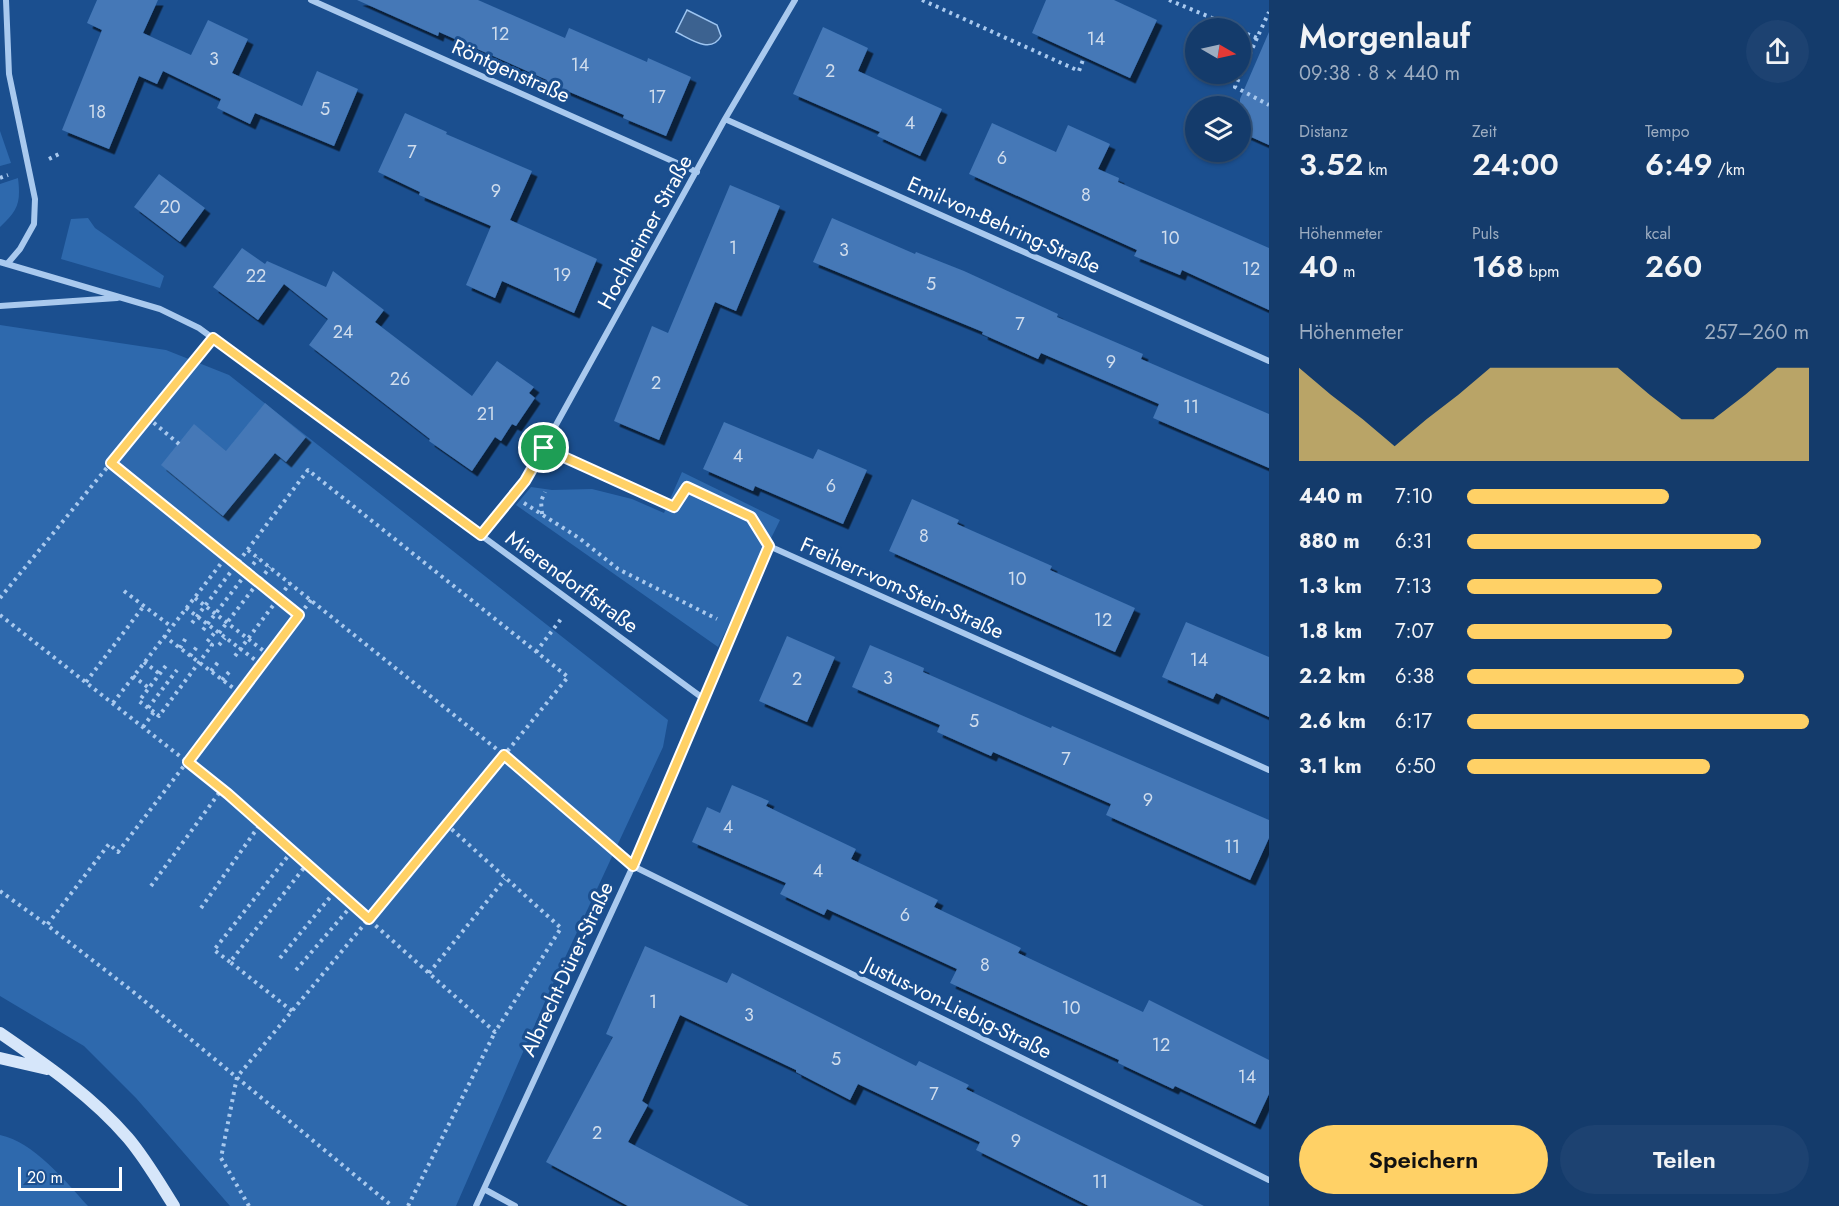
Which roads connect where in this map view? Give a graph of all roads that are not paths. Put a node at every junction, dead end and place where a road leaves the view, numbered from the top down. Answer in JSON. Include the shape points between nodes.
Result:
{"nodes":[{"id":1,"x":6,"y":0,"type":"edge"},
{"id":2,"x":311,"y":0,"type":"edge"},
{"id":3,"x":795,"y":0,"type":"edge"},
{"id":4,"x":725,"y":119,"type":"junction"},
{"id":5,"x":697,"y":172,"type":"junction"},
{"id":6,"x":0,"y":262,"type":"edge"},
{"id":7,"x":8,"y":263,"type":"junction"},
{"id":8,"x":120,"y":298,"type":"junction"},
{"id":9,"x":0,"y":306,"type":"edge"},
{"id":10,"x":1269,"y":361,"type":"edge"},
{"id":11,"x":544,"y":448,"type":"junction"},
{"id":12,"x":525,"y":481,"type":"road end"},
{"id":13,"x":674,"y":507,"type":"road end"},
{"id":14,"x":769,"y":546,"type":"joint"},
{"id":15,"x":704,"y":699,"type":"junction"},
{"id":16,"x":1269,"y":770,"type":"edge"},
{"id":17,"x":580,"y":820,"type":"road end"},
{"id":18,"x":633,"y":866,"type":"junction"},
{"id":19,"x":0,"y":1033,"type":"edge"},
{"id":20,"x":0,"y":1058,"type":"edge"},
{"id":21,"x":54,"y":1070,"type":"junction"},
{"id":22,"x":1269,"y":1180,"type":"edge"},
{"id":23,"x":484,"y":1189,"type":"junction"},
{"id":24,"x":174,"y":1206,"type":"edge"},
{"id":25,"x":476,"y":1206,"type":"edge"},
{"id":26,"x":515,"y":1206,"type":"edge"}],
"edges":[{"from":1,"to":7,"type":"street","via":[[9,74],[35,199],[34,224]]},
{"from":2,"to":5,"type":"street","name":"Röntgenstraße"},
{"from":3,"to":4,"type":"street","name":"Hochheimer Straße"},
{"from":4,"to":5,"type":"street","name":"Hochheimer Straße"},
{"from":4,"to":10,"type":"street","name":"Emil-von-Behring-Straße"},
{"from":5,"to":11,"type":"street","name":"Hochheimer Straße"},
{"from":6,"to":7,"type":"street","name":"Mierendorffstraße"},
{"from":7,"to":8,"type":"street","name":"Mierendorffstraße"},
{"from":8,"to":9,"type":"street","name":"Mierendorffstraße"},
{"from":8,"to":15,"type":"street","name":"Mierendorffstraße","via":[[160,309],[199,328]]},
{"from":11,"to":12,"type":"street","name":"Hochheimer Straße"},
{"from":11,"to":13,"type":"street"},
{"from":14,"to":15,"type":"street","name":"Albrecht-Dürer-Straße"},
{"from":14,"to":16,"type":"street","name":"Freiherr-vom-Stein-Straße"},
{"from":15,"to":18,"type":"street","name":"Albrecht-Dürer-Straße"},
{"from":17,"to":18,"type":"lane"},
{"from":18,"to":22,"type":"street","name":"Justus-von-Liebig-Straße"},
{"from":18,"to":23,"type":"street","name":"Albrecht-Dürer-Straße"},
{"from":19,"to":21,"type":"main road"},
{"from":20,"to":21,"type":"main road"},
{"from":21,"to":24,"type":"main road","via":[[128,1138]]},
{"from":23,"to":25,"type":"street","name":"Albrecht-Dürer-Straße"},
{"from":23,"to":26,"type":"street"}]}
